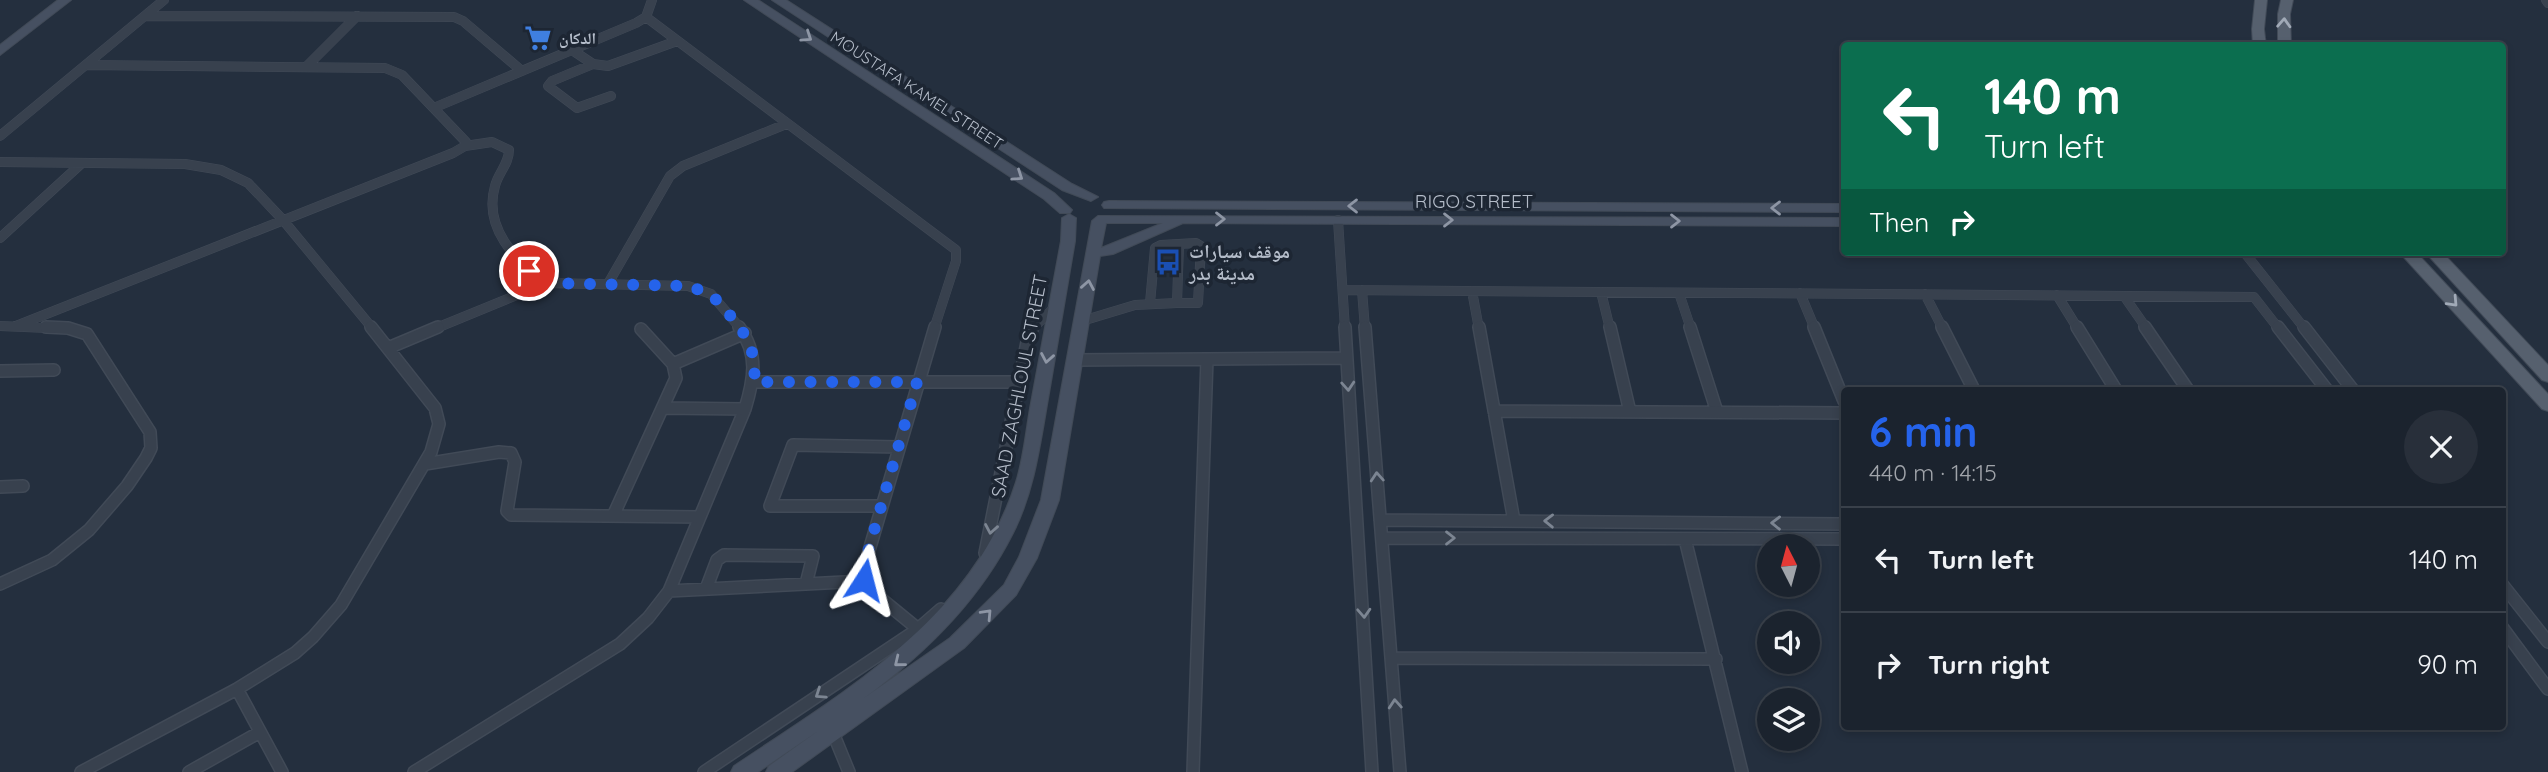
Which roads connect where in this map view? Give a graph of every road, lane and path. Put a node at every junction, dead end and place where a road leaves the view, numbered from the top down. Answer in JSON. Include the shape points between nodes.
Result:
{"nodes":[{"id":1,"x":65,"y":0,"type":"edge"},
{"id":2,"x":164,"y":0,"type":"edge"},
{"id":3,"x":652,"y":0,"type":"edge"},
{"id":4,"x":750,"y":0,"type":"edge"},
{"id":5,"x":778,"y":0,"type":"edge"},
{"id":6,"x":2261,"y":0,"type":"edge"},
{"id":7,"x":2287,"y":0,"type":"edge"},
{"id":8,"x":51,"y":5,"type":"edge"},
{"id":9,"x":145,"y":16,"type":"junction"},
{"id":10,"x":357,"y":16,"type":"junction"},
{"id":11,"x":646,"y":17,"type":"junction"},
{"id":12,"x":0,"y":41,"type":"edge"},
{"id":13,"x":677,"y":41,"type":"junction"},
{"id":14,"x":2260,"y":42,"type":"edge"},
{"id":15,"x":2285,"y":42,"type":"edge"},
{"id":16,"x":572,"y":50,"type":"junction"},
{"id":17,"x":0,"y":51,"type":"edge"},
{"id":18,"x":593,"y":64,"type":"junction"},
{"id":19,"x":86,"y":65,"type":"junction"},
{"id":20,"x":307,"y":66,"type":"junction"},
{"id":21,"x":523,"y":71,"type":"junction"},
{"id":22,"x":611,"y":96,"type":"dead end"},
{"id":23,"x":436,"y":107,"type":"junction"},
{"id":24,"x":786,"y":124,"type":"junction"},
{"id":25,"x":0,"y":136,"type":"edge"},
{"id":26,"x":465,"y":146,"type":"junction"},
{"id":27,"x":0,"y":162,"type":"edge"},
{"id":28,"x":82,"y":163,"type":"junction"},
{"id":29,"x":1062,"y":184,"type":"junction"},
{"id":30,"x":1043,"y":192,"type":"junction"},
{"id":31,"x":1091,"y":197,"type":"junction"},
{"id":32,"x":1109,"y":205,"type":"junction"},
{"id":33,"x":1841,"y":208,"type":"edge"},
{"id":34,"x":1150,"y":212,"type":"junction"},
{"id":35,"x":1067,"y":214,"type":"junction"},
{"id":36,"x":1615,"y":214,"type":"junction"},
{"id":37,"x":1189,"y":219,"type":"junction"},
{"id":38,"x":283,"y":220,"type":"junction"},
{"id":39,"x":1101,"y":220,"type":"junction"},
{"id":40,"x":1338,"y":220,"type":"junction"},
{"id":41,"x":1841,"y":222,"type":"edge"},
{"id":42,"x":2,"y":234,"type":"edge"},
{"id":43,"x":1179,"y":244,"type":"junction"},
{"id":44,"x":1094,"y":253,"type":"junction"},
{"id":45,"x":2247,"y":256,"type":"edge"},
{"id":46,"x":2410,"y":256,"type":"edge"},
{"id":47,"x":2437,"y":256,"type":"edge"},
{"id":48,"x":609,"y":282,"type":"junction"},
{"id":49,"x":546,"y":283,"type":"junction"},
{"id":50,"x":1343,"y":290,"type":"junction"},
{"id":51,"x":1362,"y":290,"type":"junction"},
{"id":52,"x":1472,"y":291,"type":"junction"},
{"id":53,"x":1601,"y":292,"type":"junction"},
{"id":54,"x":1679,"y":293,"type":"junction"},
{"id":55,"x":1800,"y":293,"type":"junction"},
{"id":56,"x":1925,"y":294,"type":"junction"},
{"id":57,"x":2057,"y":295,"type":"junction"},
{"id":58,"x":2124,"y":296,"type":"junction"},
{"id":59,"x":1150,"y":303,"type":"junction"},
{"id":60,"x":1177,"y":303,"type":"junction"},
{"id":61,"x":1057,"y":305,"type":"junction"},
{"id":62,"x":1082,"y":321,"type":"junction"},
{"id":63,"x":16,"y":326,"type":"junction"},
{"id":64,"x":1,"y":327,"type":"edge"},
{"id":65,"x":641,"y":330,"type":"dead end"},
{"id":66,"x":745,"y":333,"type":"junction"},
{"id":67,"x":388,"y":348,"type":"junction"},
{"id":68,"x":1346,"y":358,"type":"junction"},
{"id":69,"x":1207,"y":359,"type":"junction"},
{"id":70,"x":1075,"y":360,"type":"junction"},
{"id":71,"x":673,"y":364,"type":"junction"},
{"id":72,"x":54,"y":370,"type":"dead end"},
{"id":73,"x":0,"y":371,"type":"edge"},
{"id":74,"x":2548,"y":376,"type":"edge"},
{"id":75,"x":754,"y":382,"type":"junction"},
{"id":76,"x":917,"y":382,"type":"junction"},
{"id":77,"x":1019,"y":382,"type":"junction"},
{"id":78,"x":1972,"y":387,"type":"edge"},
{"id":79,"x":2114,"y":387,"type":"edge"},
{"id":80,"x":2186,"y":387,"type":"edge"},
{"id":81,"x":2325,"y":387,"type":"edge"},
{"id":82,"x":2351,"y":387,"type":"edge"},
{"id":83,"x":1841,"y":394,"type":"edge"},
{"id":84,"x":2548,"y":405,"type":"edge"},
{"id":85,"x":663,"y":408,"type":"junction"},
{"id":86,"x":745,"y":409,"type":"junction"},
{"id":87,"x":1494,"y":411,"type":"junction"},
{"id":88,"x":1630,"y":412,"type":"junction"},
{"id":89,"x":1717,"y":412,"type":"junction"},
{"id":90,"x":1841,"y":414,"type":"edge"},
{"id":91,"x":1351,"y":415,"type":"junction"},
{"id":92,"x":1372,"y":415,"type":"junction"},
{"id":93,"x":898,"y":447,"type":"junction"},
{"id":94,"x":425,"y":464,"type":"junction"},
{"id":95,"x":0,"y":486,"type":"edge"},
{"id":96,"x":23,"y":486,"type":"dead end"},
{"id":97,"x":881,"y":506,"type":"junction"},
{"id":98,"x":613,"y":516,"type":"junction"},
{"id":99,"x":700,"y":517,"type":"junction"},
{"id":100,"x":1380,"y":520,"type":"junction"},
{"id":101,"x":1486,"y":521,"type":"junction"},
{"id":102,"x":1514,"y":521,"type":"junction"},
{"id":103,"x":1841,"y":524,"type":"edge"},
{"id":104,"x":1382,"y":537,"type":"junction"},
{"id":105,"x":1489,"y":538,"type":"junction"},
{"id":106,"x":1685,"y":539,"type":"junction"},
{"id":107,"x":1841,"y":539,"type":"edge"},
{"id":108,"x":864,"y":580,"type":"junction"},
{"id":109,"x":0,"y":584,"type":"edge"},
{"id":110,"x":806,"y":584,"type":"junction"},
{"id":111,"x":706,"y":589,"type":"junction"},
{"id":112,"x":2506,"y":589,"type":"edge"},
{"id":113,"x":669,"y":591,"type":"junction"},
{"id":114,"x":918,"y":629,"type":"junction"},
{"id":115,"x":2506,"y":632,"type":"edge"},
{"id":116,"x":2548,"y":642,"type":"edge"},
{"id":117,"x":1391,"y":658,"type":"junction"},
{"id":118,"x":1716,"y":659,"type":"junction"},
{"id":119,"x":237,"y":689,"type":"junction"},
{"id":120,"x":2548,"y":689,"type":"edge"},
{"id":121,"x":260,"y":732,"type":"junction"},
{"id":122,"x":833,"y":733,"type":"junction"},
{"id":123,"x":82,"y":772,"type":"edge"},
{"id":124,"x":189,"y":772,"type":"edge"},
{"id":125,"x":282,"y":772,"type":"edge"},
{"id":126,"x":414,"y":772,"type":"edge"},
{"id":127,"x":704,"y":772,"type":"edge"},
{"id":128,"x":741,"y":772,"type":"edge"},
{"id":129,"x":776,"y":772,"type":"edge"},
{"id":130,"x":849,"y":772,"type":"edge"},
{"id":131,"x":1193,"y":772,"type":"edge"},
{"id":132,"x":1372,"y":772,"type":"edge"},
{"id":133,"x":1400,"y":772,"type":"edge"},
{"id":134,"x":1742,"y":772,"type":"edge"}],
"edges":[{"from":1,"to":8,"type":"main road"},
{"from":2,"to":9,"type":"street"},
{"from":3,"to":11,"type":"street"},
{"from":4,"to":30,"type":"main road","name":"MOUSTAFA KAMEL STREET","one_way":true},
{"from":5,"to":29,"type":"main road","name":"MOUSTAFA KAMEL STREET"},
{"from":6,"to":14,"type":"main road"},
{"from":15,"to":7,"type":"main road","one_way":true},
{"from":8,"to":12,"type":"main road"},
{"from":8,"to":17,"type":"main road"},
{"from":9,"to":10,"type":"street"},
{"from":9,"to":19,"type":"street"},
{"from":10,"to":20,"type":"street"},
{"from":10,"to":21,"type":"street","via":[[454,17]]},
{"from":11,"to":13,"type":"street"},
{"from":11,"to":16,"type":"street"},
{"from":13,"to":18,"type":"street","via":[[614,64]]},
{"from":13,"to":24,"type":"street"},
{"from":16,"to":18,"type":"street"},
{"from":16,"to":21,"type":"street"},
{"from":18,"to":22,"type":"street","via":[[548,86],[577,108]]},
{"from":19,"to":20,"type":"street"},
{"from":19,"to":25,"type":"street"},
{"from":20,"to":23,"type":"street","via":[[395,71]]},
{"from":21,"to":23,"type":"street"},
{"from":23,"to":26,"type":"street"},
{"from":24,"to":48,"type":"street","via":[[683,166],[670,176]]},
{"from":24,"to":76,"type":"street","via":[[956,250]]},
{"from":26,"to":38,"type":"street"},
{"from":26,"to":49,"type":"street","via":[[492,142],[509,150],[494,186],[494,219],[515,258]]},
{"from":27,"to":28,"type":"street"},
{"from":28,"to":38,"type":"street","via":[[185,164],[221,170],[248,183]]},
{"from":28,"to":42,"type":"street"},
{"from":29,"to":30,"type":"main road"},
{"from":29,"to":31,"type":"main road","name":"MOUSTAFA KAMEL STREET"},
{"from":30,"to":35,"type":"main road","name":"MOUSTAFA KAMEL STREET"},
{"from":31,"to":32,"type":"main road","name":"MOUSTAFA KAMEL STREET"},
{"from":31,"to":35,"type":"main road","via":[[1071,202]]},
{"from":32,"to":34,"type":"main road","name":"RIGO STREET"},
{"from":32,"to":39,"type":"main road"},
{"from":33,"to":36,"type":"main road","name":"RIGO STREET","one_way":true},
{"from":36,"to":34,"type":"main road","name":"RIGO STREET","one_way":true},
{"from":34,"to":37,"type":"main road","name":"RIGO STREET"},
{"from":34,"to":39,"type":"main road","name":"RIGO STREET"},
{"from":35,"to":39,"type":"main road","name":"RIGO STREET","via":[[1083,223]]},
{"from":35,"to":61,"type":"main road","name":"SAAD ZAGHLOUL STREET","via":[[1069,241]]},
{"from":40,"to":36,"type":"main road","name":"RIGO STREET","one_way":true},
{"from":36,"to":41,"type":"main road","name":"RIGO STREET","one_way":true},
{"from":37,"to":40,"type":"main road","name":"RIGO STREET","one_way":true},
{"from":37,"to":44,"type":"main road"},
{"from":38,"to":63,"type":"street"},
{"from":38,"to":67,"type":"street"},
{"from":39,"to":44,"type":"main road"},
{"from":40,"to":50,"type":"street"},
{"from":43,"to":59,"type":"street","via":[[1156,248]]},
{"from":43,"to":60,"type":"street"},
{"from":43,"to":60,"type":"street","via":[[1201,246],[1198,303]]},
{"from":62,"to":44,"type":"main road","one_way":true},
{"from":45,"to":82,"type":"street"},
{"from":46,"to":84,"type":"main road","one_way":true},
{"from":47,"to":74,"type":"main road"},
{"from":48,"to":49,"type":"street"},
{"from":48,"to":66,"type":"street","via":[[697,287],[711,294]]},
{"from":49,"to":67,"type":"street"},
{"from":50,"to":51,"type":"street"},
{"from":50,"to":68,"type":"street"},
{"from":51,"to":52,"type":"street"},
{"from":51,"to":92,"type":"street"},
{"from":52,"to":53,"type":"street"},
{"from":52,"to":87,"type":"street"},
{"from":53,"to":54,"type":"street"},
{"from":53,"to":88,"type":"street"},
{"from":54,"to":55,"type":"street"},
{"from":54,"to":89,"type":"street"},
{"from":55,"to":56,"type":"street"},
{"from":55,"to":83,"type":"street"},
{"from":56,"to":57,"type":"street"},
{"from":56,"to":78,"type":"street"},
{"from":57,"to":58,"type":"street"},
{"from":57,"to":79,"type":"street"},
{"from":58,"to":80,"type":"street"},
{"from":58,"to":81,"type":"street","via":[[2254,297]]},
{"from":59,"to":60,"type":"street"},
{"from":59,"to":62,"type":"street"},
{"from":61,"to":77,"type":"street","via":[[1031,330]]},
{"from":61,"to":128,"type":"main road","name":"SAAD ZAGHLOUL STREET","one_way":true,"via":[[1019,501],[1002,543],[982,575],[958,607],[901,661]]},
{"from":62,"to":70,"type":"main road"},
{"from":63,"to":64,"type":"street"},
{"from":63,"to":109,"type":"street","via":[[68,328],[87,334],[152,440],[139,469],[82,537],[50,561]]},
{"from":65,"to":71,"type":"street"},
{"from":66,"to":71,"type":"street"},
{"from":66,"to":75,"type":"street","via":[[756,361]]},
{"from":67,"to":94,"type":"street","via":[[438,416],[438,433]]},
{"from":68,"to":69,"type":"street"},
{"from":68,"to":91,"type":"street","one_way":true},
{"from":69,"to":70,"type":"street"},
{"from":69,"to":131,"type":"street"},
{"from":122,"to":70,"type":"main road","one_way":true,"via":[[957,643],[1010,590],[1050,500]]},
{"from":71,"to":85,"type":"street","via":[[676,378]]},
{"from":72,"to":73,"type":"street"},
{"from":75,"to":76,"type":"street"},
{"from":75,"to":86,"type":"street"},
{"from":76,"to":77,"type":"street"},
{"from":76,"to":93,"type":"street"},
{"from":77,"to":114,"type":"street","one_way":true,"via":[[982,561],[956,596]]},
{"from":85,"to":86,"type":"street"},
{"from":85,"to":98,"type":"street"},
{"from":86,"to":99,"type":"street"},
{"from":87,"to":88,"type":"street"},
{"from":87,"to":102,"type":"street"},
{"from":88,"to":89,"type":"street"},
{"from":89,"to":90,"type":"street"},
{"from":91,"to":92,"type":"street"},
{"from":91,"to":132,"type":"street","one_way":true},
{"from":100,"to":92,"type":"street","one_way":true},
{"from":93,"to":97,"type":"street"},
{"from":93,"to":97,"type":"street","via":[[793,445],[770,506]]},
{"from":94,"to":98,"type":"street","via":[[511,453],[515,461],[508,514]]},
{"from":94,"to":119,"type":"street","via":[[328,621],[295,653]]},
{"from":95,"to":96,"type":"street"},
{"from":97,"to":108,"type":"street"},
{"from":98,"to":99,"type":"street"},
{"from":99,"to":113,"type":"street"},
{"from":100,"to":101,"type":"street"},
{"from":100,"to":104,"type":"street"},
{"from":101,"to":102,"type":"street"},
{"from":101,"to":105,"type":"street"},
{"from":103,"to":102,"type":"street","one_way":true},
{"from":104,"to":105,"type":"street","one_way":true},
{"from":104,"to":117,"type":"street"},
{"from":105,"to":106,"type":"street"},
{"from":106,"to":107,"type":"street"},
{"from":106,"to":118,"type":"street"},
{"from":108,"to":110,"type":"street"},
{"from":108,"to":114,"type":"street"},
{"from":110,"to":111,"type":"street"},
{"from":110,"to":111,"type":"street","via":[[813,556],[724,555],[717,560]]},
{"from":111,"to":113,"type":"street"},
{"from":112,"to":116,"type":"street"},
{"from":113,"to":126,"type":"street","via":[[620,644]]},
{"from":114,"to":127,"type":"street","one_way":true},
{"from":115,"to":120,"type":"street"},
{"from":117,"to":118,"type":"street"},
{"from":133,"to":117,"type":"street","one_way":true},
{"from":118,"to":134,"type":"street"},
{"from":119,"to":121,"type":"street"},
{"from":119,"to":123,"type":"street"},
{"from":121,"to":124,"type":"street"},
{"from":121,"to":125,"type":"street"},
{"from":122,"to":129,"type":"main road"},
{"from":122,"to":130,"type":"street"}]}
